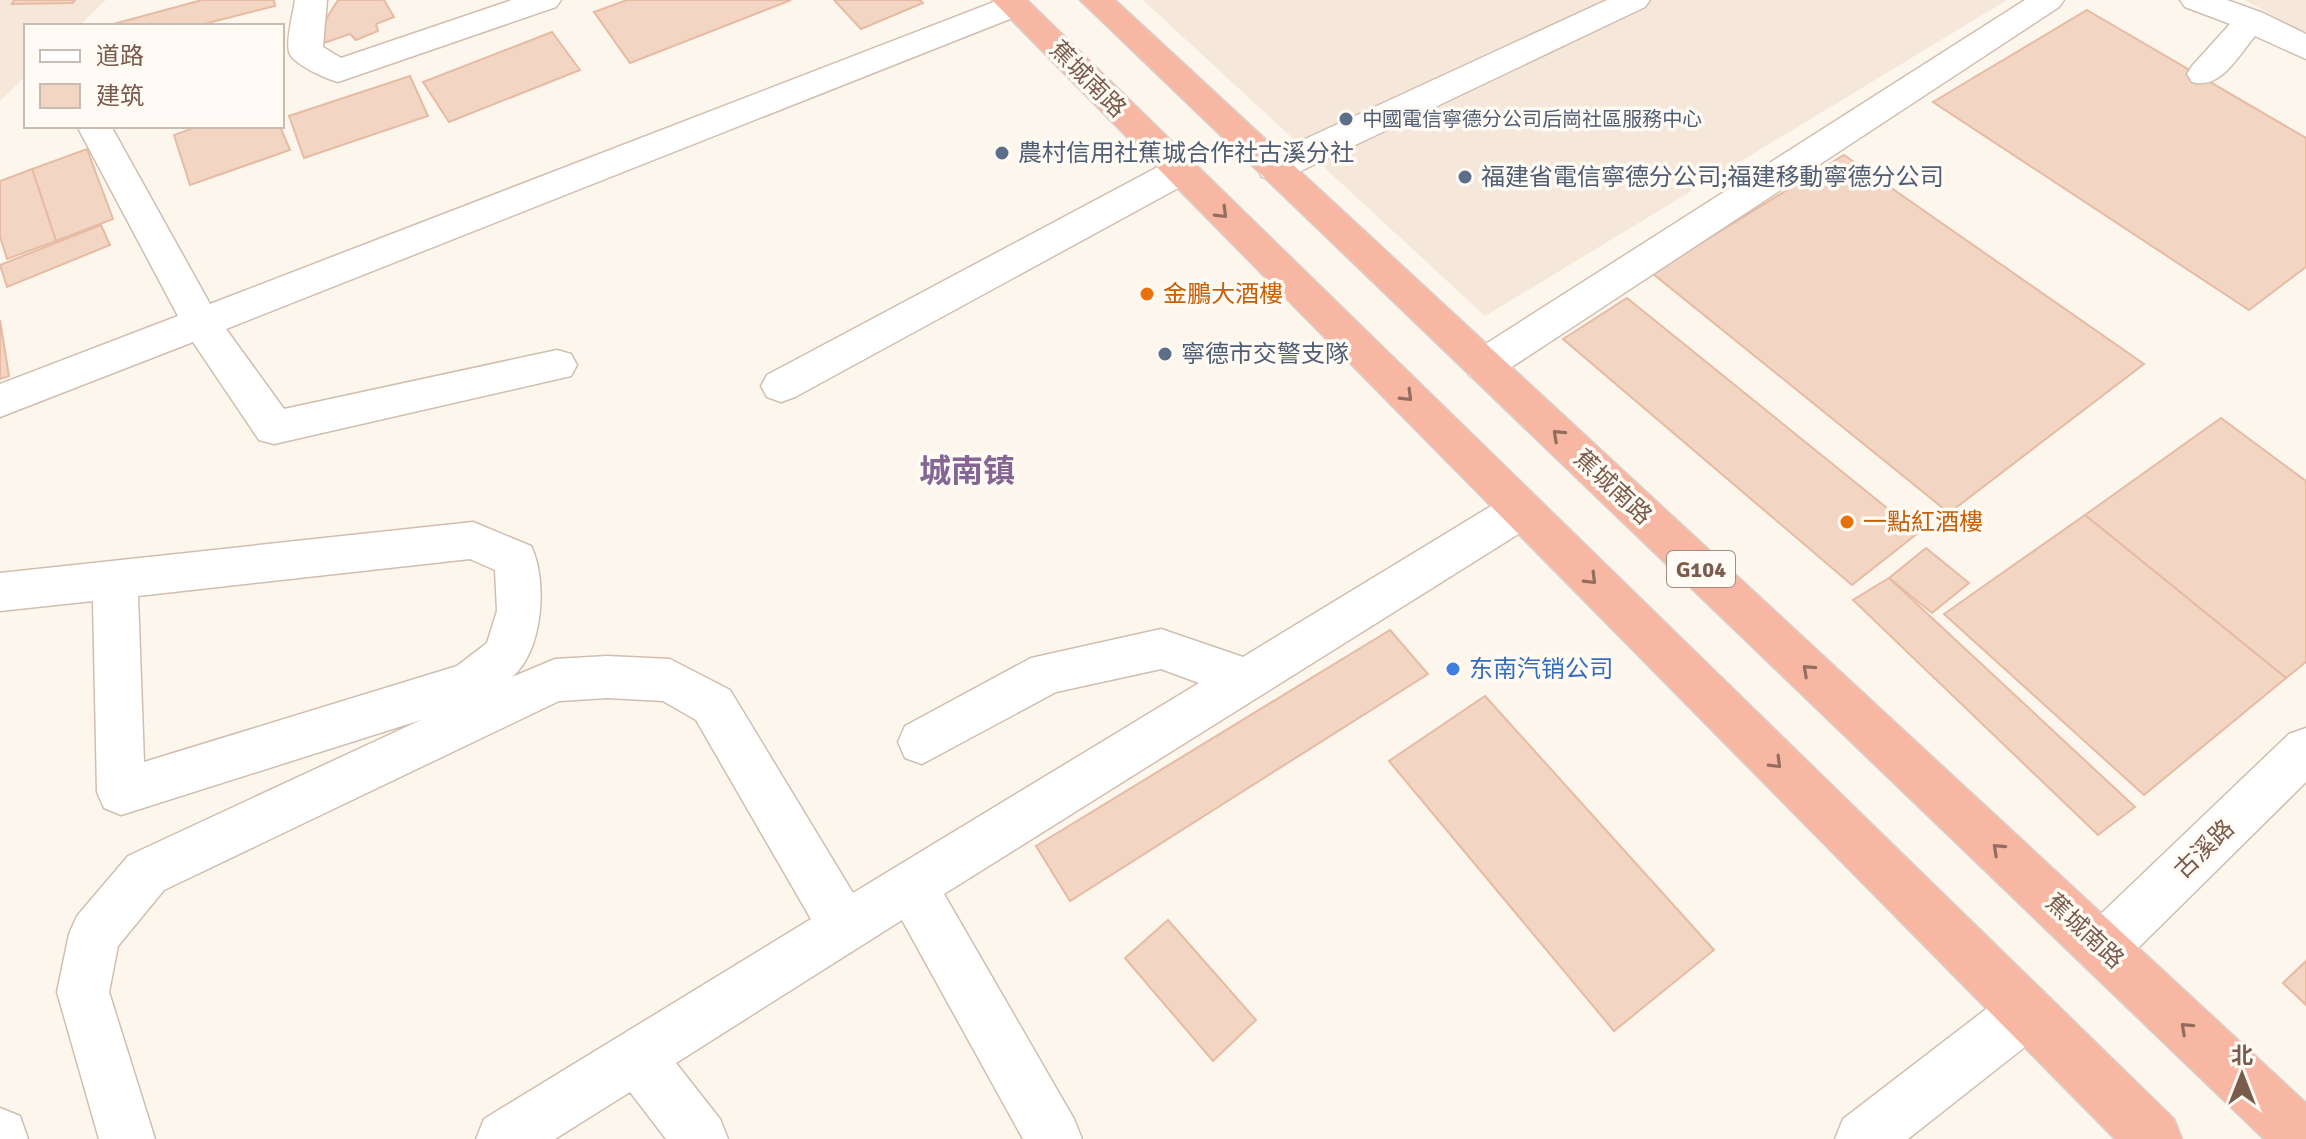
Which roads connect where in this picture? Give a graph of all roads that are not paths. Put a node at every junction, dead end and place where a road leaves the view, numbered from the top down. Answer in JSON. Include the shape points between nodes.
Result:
{"nodes":[{"id":1,"x":311,"y":0,"type":"edge"},
{"id":2,"x":545,"y":0,"type":"edge"},
{"id":3,"x":1096,"y":0,"type":"edge"},
{"id":4,"x":1634,"y":0,"type":"edge"},
{"id":5,"x":2048,"y":0,"type":"edge"},
{"id":6,"x":2196,"y":0,"type":"edge"},
{"id":7,"x":1011,"y":3,"type":"edge"},
{"id":8,"x":2251,"y":20,"type":"junction"},
{"id":9,"x":2306,"y":48,"type":"edge"},
{"id":10,"x":2204,"y":74,"type":"dead end"},
{"id":11,"x":95,"y":128,"type":"edge"},
{"id":12,"x":1275,"y":168,"type":"junction"},
{"id":13,"x":1180,"y":171,"type":"junction"},
{"id":14,"x":201,"y":323,"type":"junction"},
{"id":15,"x":557,"y":365,"type":"dead end"},
{"id":16,"x":1484,"y":365,"type":"junction"},
{"id":17,"x":781,"y":386,"type":"dead end"},
{"id":18,"x":0,"y":401,"type":"edge"},
{"id":19,"x":1521,"y":510,"type":"junction"},
{"id":20,"x":115,"y":579,"type":"junction"},
{"id":21,"x":0,"y":592,"type":"edge"},
{"id":22,"x":1247,"y":679,"type":"junction"},
{"id":23,"x":922,"y":742,"type":"dead end"},
{"id":24,"x":2306,"y":750,"type":"edge"},
{"id":25,"x":911,"y":886,"type":"junction"},
{"id":26,"x":845,"y":927,"type":"junction"},
{"id":27,"x":2102,"y":948,"type":"junction"},
{"id":28,"x":2026,"y":1012,"type":"junction"},
{"id":29,"x":637,"y":1056,"type":"junction"},
{"id":30,"x":127,"y":1139,"type":"edge"},
{"id":31,"x":504,"y":1139,"type":"edge"},
{"id":32,"x":700,"y":1139,"type":"edge"},
{"id":33,"x":1054,"y":1139,"type":"edge"},
{"id":34,"x":1863,"y":1139,"type":"edge"},
{"id":35,"x":2154,"y":1139,"type":"edge"},
{"id":36,"x":2304,"y":1139,"type":"edge"}],
"edges":[{"from":1,"to":2,"type":"street","via":[[306,52],[338,71]]},
{"from":3,"to":12,"type":"highway","name":"蕉城南路","number":"G104"},
{"from":4,"to":12,"type":"street"},
{"from":5,"to":16,"type":"street"},
{"from":6,"to":8,"type":"street"},
{"from":7,"to":13,"type":"highway","name":"蕉城南路"},
{"from":7,"to":14,"type":"street"},
{"from":8,"to":9,"type":"street"},
{"from":8,"to":10,"type":"street"},
{"from":11,"to":14,"type":"street"},
{"from":12,"to":16,"type":"highway","name":"蕉城南路","number":"G104"},
{"from":13,"to":17,"type":"street"},
{"from":13,"to":19,"type":"highway","name":"蕉城南路","one_way":true},
{"from":14,"to":15,"type":"street","via":[[274,428]]},
{"from":14,"to":18,"type":"street"},
{"from":27,"to":16,"type":"highway","name":"蕉城南路","number":"G104","one_way":true},
{"from":19,"to":22,"type":"street"},
{"from":19,"to":28,"type":"highway","name":"蕉城南路","one_way":true},
{"from":20,"to":20,"type":"street","via":[[473,540],[516,559],[519,611],[506,655],[471,683],[121,792]]},
{"from":20,"to":21,"type":"street"},
{"from":22,"to":23,"type":"street","via":[[1161,649],[1047,673]]},
{"from":22,"to":25,"type":"street"},
{"from":24,"to":27,"type":"street","name":"古溪路"},
{"from":25,"to":26,"type":"street"},
{"from":25,"to":33,"type":"street"},
{"from":26,"to":29,"type":"street"},
{"from":26,"to":30,"type":"street","via":[[713,705],[670,680],[555,680],[146,873],[95,934],[83,992]]},
{"from":36,"to":27,"type":"highway","name":"蕉城南路","number":"G104","one_way":true},
{"from":28,"to":34,"type":"street"},
{"from":28,"to":35,"type":"highway","name":"蕉城南路"},
{"from":29,"to":31,"type":"street"},
{"from":29,"to":32,"type":"street"}]}
